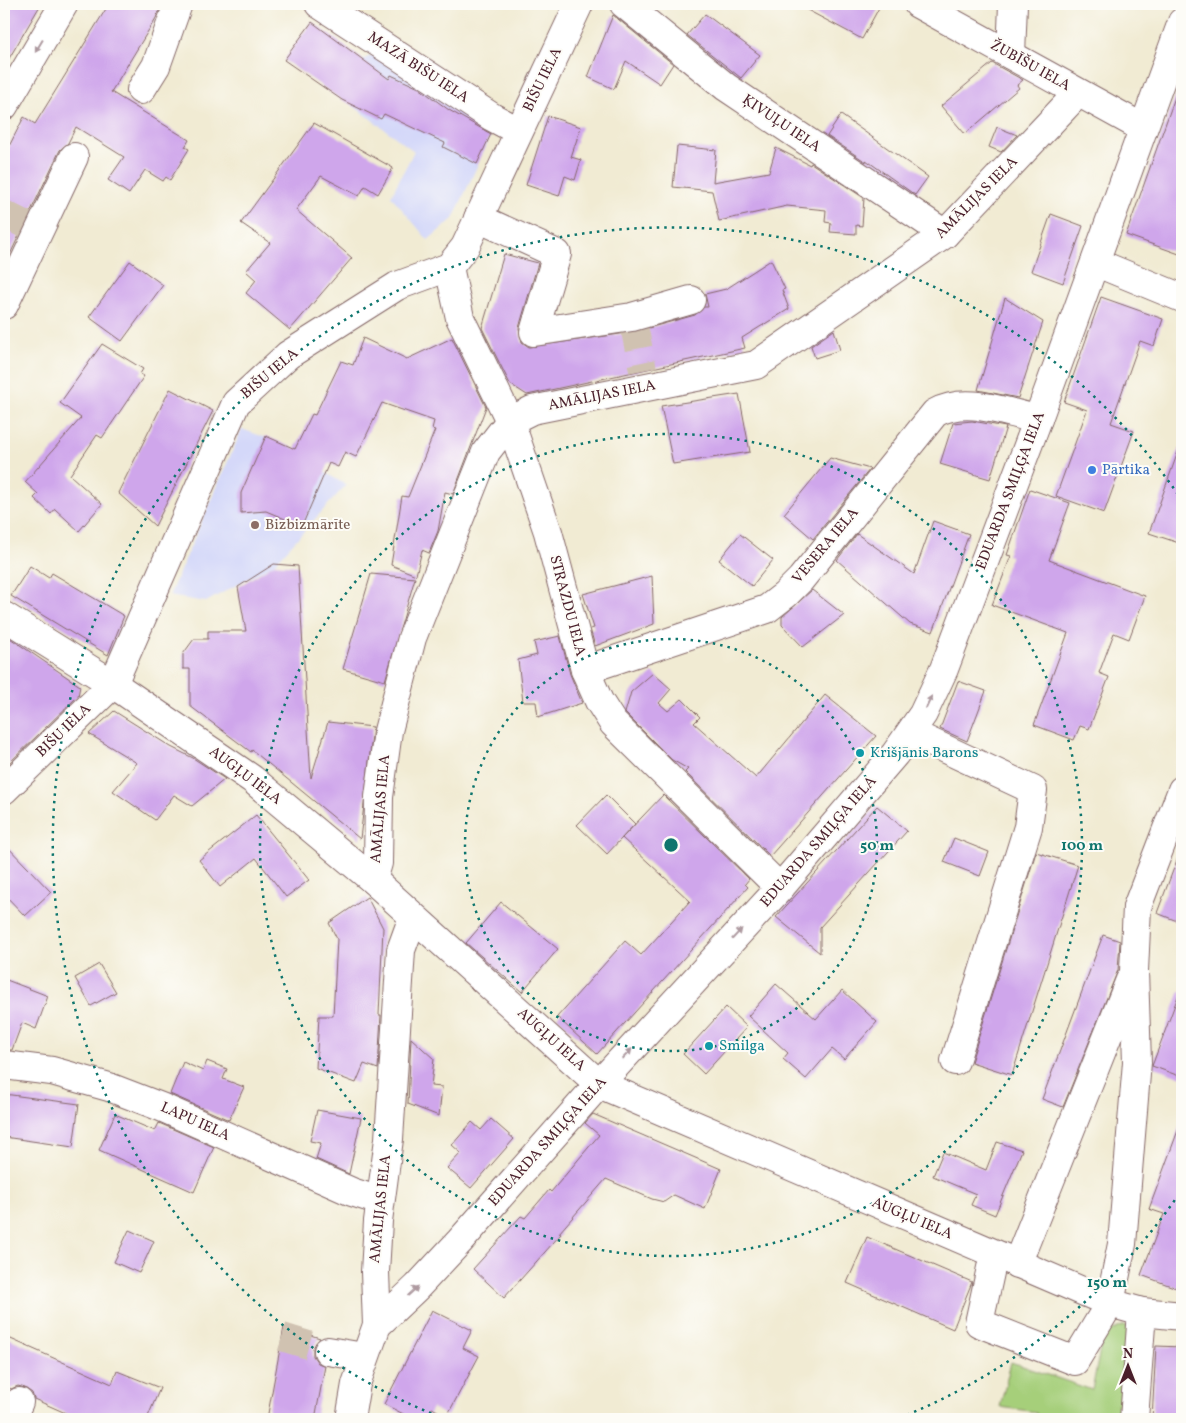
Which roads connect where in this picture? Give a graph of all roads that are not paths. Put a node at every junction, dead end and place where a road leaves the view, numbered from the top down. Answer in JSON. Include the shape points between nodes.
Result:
{"nodes":[{"id":1,"x":64,"y":4,"type":"edge"},
{"id":2,"x":178,"y":4,"type":"edge"},
{"id":3,"x":319,"y":4,"type":"edge"},
{"id":4,"x":579,"y":4,"type":"edge"},
{"id":5,"x":624,"y":4,"type":"edge"},
{"id":6,"x":918,"y":4,"type":"edge"},
{"id":7,"x":1013,"y":4,"type":"edge"},
{"id":8,"x":1182,"y":22,"type":"edge"},
{"id":9,"x":1011,"y":54,"type":"junction"},
{"id":10,"x":141,"y":90,"type":"dead end"},
{"id":11,"x":1078,"y":93,"type":"junction"},
{"id":12,"x":4,"y":106,"type":"edge"},
{"id":13,"x":1143,"y":128,"type":"junction"},
{"id":14,"x":518,"y":130,"type":"junction"},
{"id":15,"x":74,"y":157,"type":"dead end"},
{"id":16,"x":478,"y":218,"type":"junction"},
{"id":17,"x":945,"y":234,"type":"junction"},
{"id":18,"x":1097,"y":263,"type":"junction"},
{"id":19,"x":449,"y":266,"type":"junction"},
{"id":20,"x":1182,"y":298,"type":"edge"},
{"id":21,"x":691,"y":300,"type":"dead end"},
{"id":22,"x":4,"y":305,"type":"edge"},
{"id":23,"x":1038,"y":420,"type":"junction"},
{"id":24,"x":510,"y":421,"type":"junction"},
{"id":25,"x":4,"y":616,"type":"edge"},
{"id":26,"x":585,"y":670,"type":"junction"},
{"id":27,"x":113,"y":684,"type":"junction"},
{"id":28,"x":911,"y":733,"type":"junction"},
{"id":29,"x":4,"y":790,"type":"edge"},
{"id":30,"x":1182,"y":790,"type":"edge"},
{"id":31,"x":373,"y":880,"type":"junction"},
{"id":32,"x":780,"y":888,"type":"junction"},
{"id":33,"x":413,"y":917,"type":"junction"},
{"id":34,"x":1134,"y":971,"type":"junction"},
{"id":35,"x":955,"y":1061,"type":"dead end"},
{"id":36,"x":4,"y":1065,"type":"edge"},
{"id":37,"x":599,"y":1084,"type":"junction"},
{"id":38,"x":380,"y":1202,"type":"junction"},
{"id":39,"x":1006,"y":1259,"type":"junction"},
{"id":40,"x":1110,"y":1303,"type":"junction"},
{"id":41,"x":1142,"y":1312,"type":"junction"},
{"id":42,"x":1182,"y":1316,"type":"edge"},
{"id":43,"x":377,"y":1325,"type":"junction"},
{"id":44,"x":328,"y":1351,"type":"tunnel mouth"},
{"id":45,"x":364,"y":1357,"type":"junction"},
{"id":46,"x":350,"y":1419,"type":"edge"},
{"id":47,"x":1134,"y":1419,"type":"edge"}],
"edges":[{"from":1,"to":12,"type":"street","one_way":true},
{"from":2,"to":10,"type":"street","via":[[156,66]]},
{"from":3,"to":14,"type":"street","name":"MAZĀ BIŠU IELA","via":[[492,117]]},
{"from":4,"to":14,"type":"street","name":"BIŠU IELA"},
{"from":5,"to":17,"type":"street","name":"ĶIVUĻU IELA","via":[[726,87]]},
{"from":6,"to":9,"type":"street","name":"ŽUBĪŠU IELA"},
{"from":7,"to":9,"type":"street"},
{"from":8,"to":13,"type":"street","name":"EDUARDA SMIĻĢA IELA"},
{"from":9,"to":11,"type":"street","name":"ŽUBĪŠU IELA"},
{"from":11,"to":13,"type":"street","name":"ŽUBĪŠU IELA"},
{"from":11,"to":17,"type":"street","name":"AMĀLIJAS IELA"},
{"from":13,"to":18,"type":"street","name":"EDUARDA SMIĻĢA IELA"},
{"from":14,"to":16,"type":"street","name":"BIŠU IELA"},
{"from":15,"to":22,"type":"street","via":[[32,228]]},
{"from":16,"to":19,"type":"street","name":"BIŠU IELA","via":[[465,247]]},
{"from":16,"to":21,"type":"street","via":[[557,254],[534,332],[633,319]]},
{"from":17,"to":24,"type":"street","name":"AMĀLIJAS IELA","via":[[756,365],[645,378],[532,410]]},
{"from":18,"to":20,"type":"street"},
{"from":18,"to":23,"type":"street","name":"EDUARDA SMIĻĢA IELA"},
{"from":19,"to":24,"type":"street","name":"STRAZDU IELA","via":[[460,318]]},
{"from":19,"to":27,"type":"street","name":"BIŠU IELA","via":[[397,286],[288,355],[236,402]]},
{"from":23,"to":26,"type":"street","name":"VESERA IELA","via":[[969,404],[946,407],[935,413],[800,579],[767,609]]},
{"from":28,"to":23,"type":"street","name":"EDUARDA SMIĻĢA IELA","one_way":true,"via":[[944,668]]},
{"from":24,"to":26,"type":"street","name":"STRAZDU IELA","via":[[548,532]]},
{"from":24,"to":31,"type":"street","name":"AMĀLIJAS IELA","via":[[486,452],[412,638],[388,731],[379,797],[378,863]]},
{"from":25,"to":27,"type":"street","name":"AUGĻU IELA"},
{"from":26,"to":32,"type":"street","name":"STRAZDU IELA","via":[[599,702],[613,722]]},
{"from":27,"to":29,"type":"street","name":"BIŠU IELA"},
{"from":27,"to":31,"type":"street","name":"AUGĻU IELA","via":[[252,779]]},
{"from":28,"to":32,"type":"street","name":"EDUARDA SMIĻĢA IELA"},
{"from":28,"to":35,"type":"street","via":[[1033,790],[1028,827]]},
{"from":30,"to":34,"type":"street","via":[[1137,907]]},
{"from":31,"to":33,"type":"street","name":"AUGĻU IELA"},
{"from":37,"to":32,"type":"street","name":"EDUARDA SMIĻĢA IELA","one_way":true},
{"from":33,"to":37,"type":"street","name":"AUGĻU IELA"},
{"from":33,"to":38,"type":"street","name":"AMĀLIJAS IELA","via":[[401,950],[389,1139]]},
{"from":34,"to":39,"type":"street"},
{"from":34,"to":40,"type":"street","via":[[1137,1062],[1122,1244]]},
{"from":36,"to":38,"type":"street","name":"LAPU IELA","via":[[52,1072],[109,1087]]},
{"from":37,"to":39,"type":"street","name":"AUGĻU IELA"},
{"from":43,"to":37,"type":"street","name":"EDUARDA SMIĻĢA IELA","one_way":true,"via":[[460,1241]]},
{"from":38,"to":43,"type":"street","name":"AMĀLIJAS IELA","via":[[375,1272]]},
{"from":39,"to":40,"type":"street","name":"AUGĻU IELA"},
{"from":39,"to":40,"type":"street","via":[[979,1323],[995,1330],[1075,1361]]},
{"from":40,"to":41,"type":"street","name":"AUGĻU IELA"},
{"from":41,"to":42,"type":"street","name":"AUGĻU IELA"},
{"from":41,"to":47,"type":"street"},
{"from":43,"to":45,"type":"street","name":"EDUARDA SMIĻĢA IELA"},
{"from":44,"to":45,"type":"street"},
{"from":45,"to":46,"type":"street","name":"EDUARDA SMIĻĢA IELA"}]}
